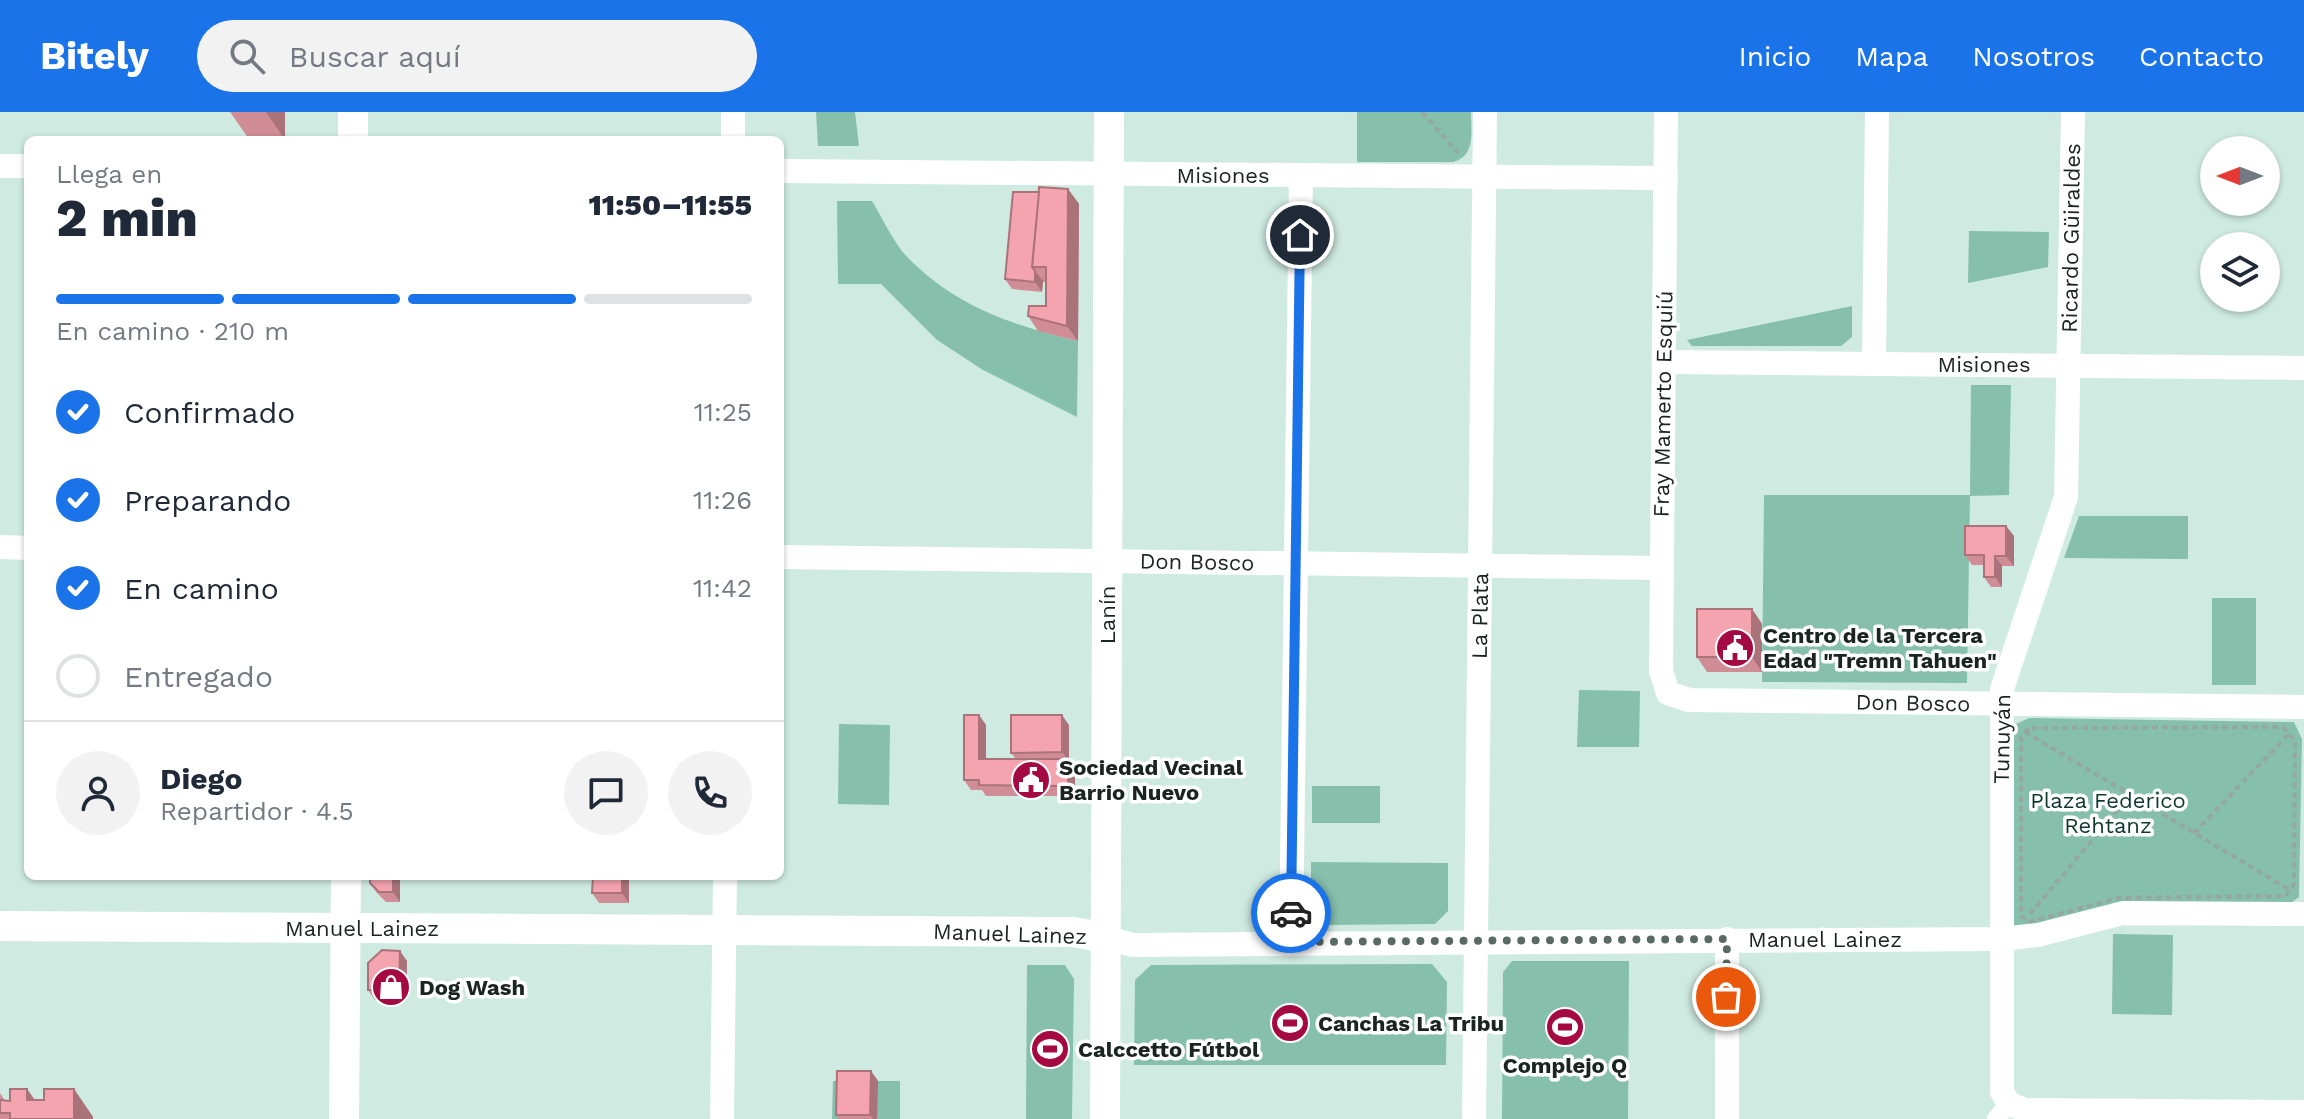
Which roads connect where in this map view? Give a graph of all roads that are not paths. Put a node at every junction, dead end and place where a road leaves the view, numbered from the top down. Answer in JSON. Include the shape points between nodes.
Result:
{"nodes":[{"id":1,"x":353,"y":112,"type":"edge"},
{"id":2,"x":733,"y":112,"type":"edge"},
{"id":3,"x":1109,"y":112,"type":"edge"},
{"id":4,"x":1485,"y":112,"type":"edge"},
{"id":5,"x":1666,"y":112,"type":"edge"},
{"id":6,"x":1877,"y":112,"type":"edge"},
{"id":7,"x":2073,"y":112,"type":"edge"},
{"id":8,"x":353,"y":136,"type":"edge"},
{"id":9,"x":733,"y":136,"type":"edge"},
{"id":10,"x":0,"y":166,"type":"edge"},
{"id":11,"x":24,"y":166,"type":"edge"},
{"id":12,"x":784,"y":171,"type":"edge"},
{"id":13,"x":1109,"y":174,"type":"junction"},
{"id":14,"x":1301,"y":175,"type":"junction"},
{"id":15,"x":1485,"y":176,"type":"junction"},
{"id":16,"x":1666,"y":178,"type":"junction"},
{"id":17,"x":1664,"y":362,"type":"junction"},
{"id":18,"x":1874,"y":363,"type":"junction"},
{"id":19,"x":2069,"y":364,"type":"junction"},
{"id":20,"x":2304,"y":368,"type":"edge"},
{"id":21,"x":0,"y":547,"type":"edge"},
{"id":22,"x":24,"y":548,"type":"edge"},
{"id":23,"x":784,"y":557,"type":"edge"},
{"id":24,"x":1107,"y":561,"type":"junction"},
{"id":25,"x":1296,"y":563,"type":"junction"},
{"id":26,"x":1481,"y":566,"type":"junction"},
{"id":27,"x":1662,"y":568,"type":"junction"},
{"id":28,"x":1668,"y":693,"type":"joint"},
{"id":29,"x":2001,"y":704,"type":"junction"},
{"id":30,"x":2304,"y":707,"type":"edge"},
{"id":31,"x":346,"y":880,"type":"edge"},
{"id":32,"x":725,"y":880,"type":"edge"},
{"id":33,"x":2304,"y":914,"type":"edge"},
{"id":34,"x":0,"y":926,"type":"edge"},
{"id":35,"x":346,"y":928,"type":"junction"},
{"id":36,"x":725,"y":930,"type":"junction"},
{"id":37,"x":1105,"y":938,"type":"junction"},
{"id":38,"x":1727,"y":939,"type":"junction"},
{"id":39,"x":2001,"y":939,"type":"junction"},
{"id":40,"x":1477,"y":940,"type":"junction"},
{"id":41,"x":1291,"y":942,"type":"junction"},
{"id":42,"x":2002,"y":1112,"type":"edge"},
{"id":43,"x":2304,"y":1112,"type":"edge"},
{"id":44,"x":344,"y":1119,"type":"edge"},
{"id":45,"x":722,"y":1119,"type":"edge"},
{"id":46,"x":1105,"y":1119,"type":"edge"},
{"id":47,"x":1474,"y":1119,"type":"edge"},
{"id":48,"x":1727,"y":1119,"type":"edge"}],
"edges":[{"from":1,"to":8,"type":"street"},
{"from":2,"to":9,"type":"street"},
{"from":3,"to":13,"type":"street","name":"Lanín"},
{"from":4,"to":15,"type":"street","name":"La Plata"},
{"from":5,"to":16,"type":"street","name":"Fray Mamerto Esquiú"},
{"from":6,"to":18,"type":"street"},
{"from":7,"to":19,"type":"street","name":"Ricardo Güiraldes"},
{"from":10,"to":11,"type":"street"},
{"from":12,"to":13,"type":"street","name":"Misiones"},
{"from":13,"to":14,"type":"street","name":"Misiones"},
{"from":13,"to":24,"type":"street","name":"Lanín"},
{"from":14,"to":15,"type":"street","name":"Misiones"},
{"from":14,"to":25,"type":"street"},
{"from":15,"to":16,"type":"street","name":"Misiones"},
{"from":15,"to":26,"type":"street","name":"La Plata"},
{"from":16,"to":17,"type":"street","name":"Fray Mamerto Esquiú"},
{"from":17,"to":18,"type":"street","name":"Misiones"},
{"from":17,"to":27,"type":"street","name":"Fray Mamerto Esquiú"},
{"from":18,"to":19,"type":"street","name":"Misiones"},
{"from":19,"to":20,"type":"street","name":"Misiones"},
{"from":19,"to":29,"type":"street","name":"Tunuyán","via":[[2066,497],[2009,658]]},
{"from":21,"to":22,"type":"street"},
{"from":23,"to":24,"type":"street","name":"Don Bosco"},
{"from":24,"to":25,"type":"street","name":"Don Bosco"},
{"from":24,"to":37,"type":"street","name":"Lanín"},
{"from":25,"to":26,"type":"street","name":"Don Bosco"},
{"from":25,"to":41,"type":"street"},
{"from":26,"to":27,"type":"street","name":"Don Bosco"},
{"from":26,"to":40,"type":"street","name":"La Plata"},
{"from":27,"to":28,"type":"street","name":"Fray Mamerto Esquiú","via":[[1661,671]]},
{"from":28,"to":29,"type":"street","name":"Don Bosco","via":[[1689,700]]},
{"from":29,"to":30,"type":"street","name":"Don Bosco"},
{"from":29,"to":39,"type":"street","name":"Tunuyán"},
{"from":31,"to":35,"type":"street"},
{"from":32,"to":36,"type":"street"},
{"from":33,"to":39,"type":"street","name":"Manuel Lainez","via":[[2123,913],[2026,938]]},
{"from":34,"to":35,"type":"street","name":"Manuel Lainez"},
{"from":35,"to":36,"type":"street","name":"Manuel Lainez"},
{"from":35,"to":44,"type":"street"},
{"from":36,"to":37,"type":"street","name":"Manuel Lainez","via":[[1074,932]]},
{"from":36,"to":45,"type":"street"},
{"from":37,"to":41,"type":"street","name":"Manuel Lainez","via":[[1133,945]]},
{"from":37,"to":46,"type":"street","name":"Lanín"},
{"from":38,"to":39,"type":"street","name":"Manuel Lainez"},
{"from":38,"to":40,"type":"street","name":"Manuel Lainez"},
{"from":38,"to":48,"type":"street"},
{"from":39,"to":42,"type":"street","name":"Tunuyán"},
{"from":40,"to":41,"type":"street","name":"Manuel Lainez"},
{"from":40,"to":47,"type":"street","name":"La Plata"},
{"from":42,"to":43,"type":"street"}]}
